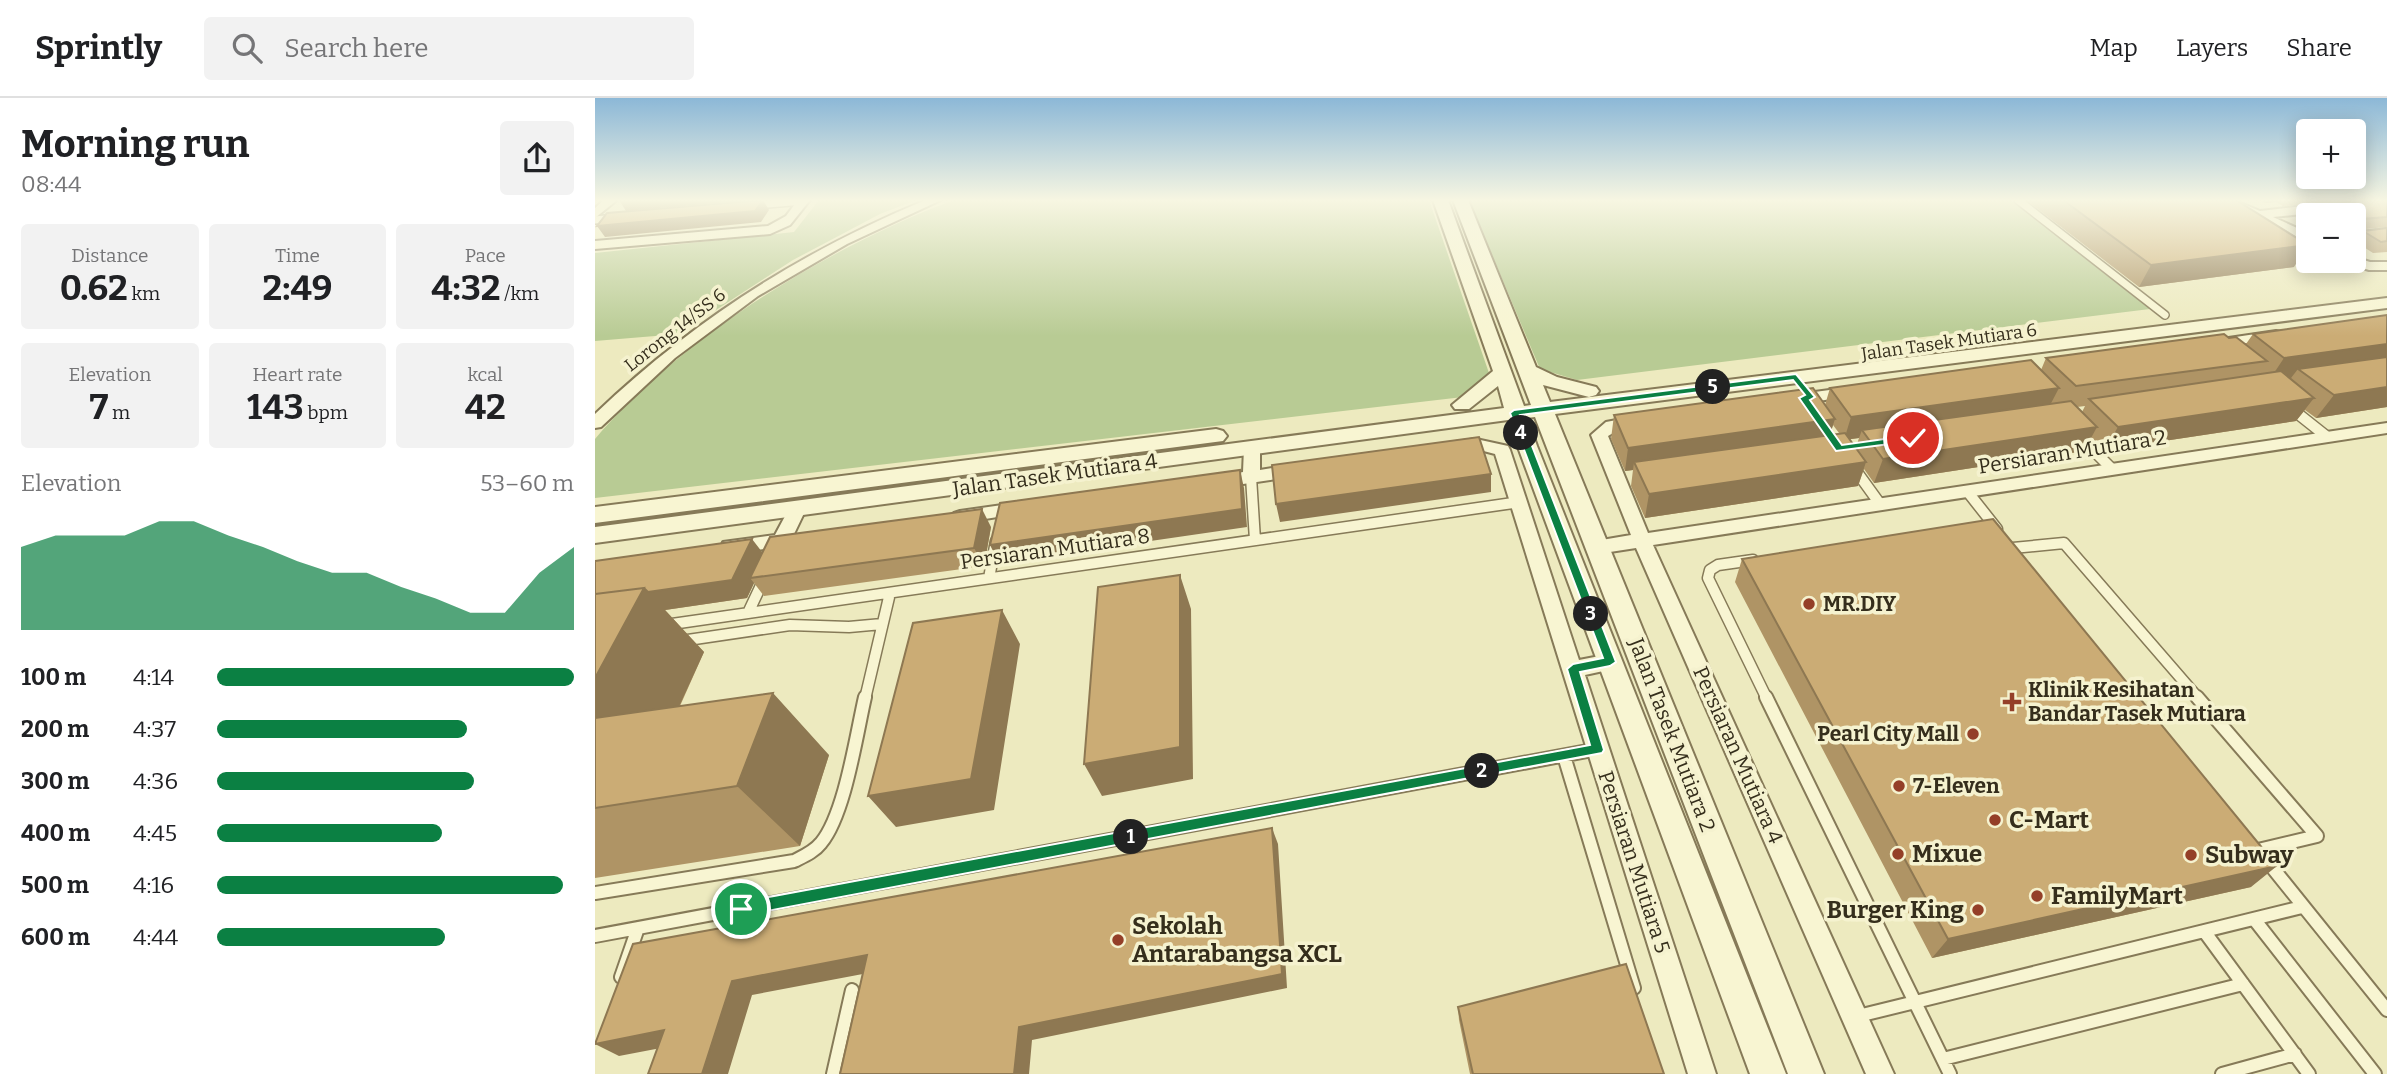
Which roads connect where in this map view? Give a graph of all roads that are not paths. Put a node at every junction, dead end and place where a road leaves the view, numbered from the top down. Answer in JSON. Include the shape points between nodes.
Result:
{"nodes":[{"id":1,"x":837,"y":246,"type":"edge"},
{"id":2,"x":1457,"y":246,"type":"edge"},
{"id":3,"x":1478,"y":246,"type":"edge"},
{"id":4,"x":2077,"y":246,"type":"edge"},
{"id":5,"x":2387,"y":288,"type":"edge"},
{"id":6,"x":2387,"y":303,"type":"edge"},
{"id":7,"x":2165,"y":314,"type":"junction"},
{"id":8,"x":2295,"y":333,"type":"edge"},
{"id":9,"x":1987,"y":337,"type":"junction"},
{"id":10,"x":2208,"y":343,"type":"junction"},
{"id":11,"x":2000,"y":352,"type":"junction"},
{"id":12,"x":1529,"y":371,"type":"junction"},
{"id":13,"x":1503,"y":372,"type":"junction"},
{"id":14,"x":1796,"y":377,"type":"junction"},
{"id":15,"x":1865,"y":390,"type":"edge"},
{"id":16,"x":1586,"y":398,"type":"junction"},
{"id":17,"x":1809,"y":401,"type":"junction"},
{"id":18,"x":1777,"y":402,"type":"edge"},
{"id":19,"x":2285,"y":404,"type":"edge"},
{"id":20,"x":1513,"y":407,"type":"junction"},
{"id":21,"x":1466,"y":413,"type":"junction"},
{"id":22,"x":1546,"y":413,"type":"junction"},
{"id":23,"x":1656,"y":419,"type":"edge"},
{"id":24,"x":595,"y":423,"type":"edge"},
{"id":25,"x":2387,"y":428,"type":"edge"},
{"id":26,"x":2077,"y":434,"type":"edge"},
{"id":27,"x":2326,"y":436,"type":"junction"},
{"id":28,"x":1252,"y":448,"type":"junction"},
{"id":29,"x":1514,"y":448,"type":"junction"},
{"id":30,"x":1436,"y":450,"type":"edge"},
{"id":31,"x":1848,"y":460,"type":"edge"},
{"id":32,"x":1317,"y":467,"type":"edge"},
{"id":33,"x":2112,"y":469,"type":"junction"},
{"id":34,"x":1021,"y":470,"type":"junction"},
{"id":35,"x":1251,"y":477,"type":"junction"},
{"id":36,"x":1195,"y":485,"type":"edge"},
{"id":37,"x":1967,"y":491,"type":"junction"},
{"id":38,"x":1520,"y":502,"type":"junction"},
{"id":39,"x":1880,"y":504,"type":"junction"},
{"id":40,"x":1043,"y":506,"type":"edge"},
{"id":41,"x":797,"y":509,"type":"junction"},
{"id":42,"x":1002,"y":511,"type":"junction"},
{"id":43,"x":595,"y":515,"type":"edge"},
{"id":44,"x":947,"y":519,"type":"edge"},
{"id":45,"x":1992,"y":523,"type":"junction"},
{"id":46,"x":1978,"y":525,"type":"edge"},
{"id":47,"x":595,"y":535,"type":"edge"},
{"id":48,"x":810,"y":537,"type":"edge"},
{"id":49,"x":1255,"y":540,"type":"junction"},
{"id":50,"x":1642,"y":540,"type":"junction"},
{"id":51,"x":779,"y":546,"type":"junction"},
{"id":52,"x":1597,"y":547,"type":"junction"},
{"id":53,"x":2013,"y":548,"type":"junction"},
{"id":54,"x":715,"y":549,"type":"edge"},
{"id":55,"x":1759,"y":559,"type":"edge"},
{"id":56,"x":2022,"y":559,"type":"edge"},
{"id":57,"x":771,"y":565,"type":"edge"},
{"id":58,"x":989,"y":578,"type":"junction"},
{"id":59,"x":890,"y":593,"type":"junction"},
{"id":60,"x":748,"y":613,"type":"junction"},
{"id":61,"x":882,"y":624,"type":"junction"},
{"id":62,"x":659,"y":626,"type":"dead end"},
{"id":63,"x":666,"y":643,"type":"dead end"},
{"id":64,"x":1610,"y":662,"type":"junction"},
{"id":65,"x":1573,"y":669,"type":"junction"},
{"id":66,"x":1598,"y":750,"type":"junction"},
{"id":67,"x":1564,"y":756,"type":"junction"},
{"id":68,"x":2249,"y":839,"type":"edge"},
{"id":69,"x":2258,"y":849,"type":"junction"},
{"id":70,"x":595,"y":893,"type":"edge"},
{"id":71,"x":2302,"y":907,"type":"junction"},
{"id":72,"x":2254,"y":919,"type":"junction"},
{"id":73,"x":638,"y":928,"type":"junction"},
{"id":74,"x":1731,"y":930,"type":"junction"},
{"id":75,"x":2204,"y":931,"type":"junction"},
{"id":76,"x":595,"y":936,"type":"edge"},
{"id":77,"x":2243,"y":984,"type":"junction"},
{"id":78,"x":1634,"y":988,"type":"edge"},
{"id":79,"x":617,"y":989,"type":"edge"},
{"id":80,"x":852,"y":990,"type":"dead end"},
{"id":81,"x":1915,"y":1002,"type":"junction"},
{"id":82,"x":2387,"y":1010,"type":"edge"},
{"id":83,"x":1854,"y":1017,"type":"junction"},
{"id":84,"x":2295,"y":1054,"type":"junction"},
{"id":85,"x":1943,"y":1059,"type":"junction"},
{"id":86,"x":833,"y":1074,"type":"edge"},
{"id":87,"x":1702,"y":1074,"type":"edge"},
{"id":88,"x":1768,"y":1074,"type":"edge"},
{"id":89,"x":1806,"y":1074,"type":"edge"},
{"id":90,"x":1880,"y":1074,"type":"edge"},
{"id":91,"x":1950,"y":1074,"type":"edge"},
{"id":92,"x":2222,"y":1074,"type":"edge"},
{"id":93,"x":2309,"y":1074,"type":"edge"},
{"id":94,"x":2375,"y":1074,"type":"edge"}],
"edges":[{"from":1,"to":24,"type":"street","name":"Lorong 14/SS 6","via":[[766,286],[681,345]]},
{"from":2,"to":13,"type":"street","name":"Jalan Tasek Mutiara 2"},
{"from":3,"to":12,"type":"street","name":"Jalan Tasek Mutiara 2"},
{"from":4,"to":7,"type":"lane"},
{"from":5,"to":7,"type":"street","name":"Jalan Tasek Mutiara 6"},
{"from":6,"to":10,"type":"street","name":"Jalan Tasek Mutiara 6"},
{"from":7,"to":9,"type":"street","name":"Jalan Tasek Mutiara 6"},
{"from":8,"to":10,"type":"street"},
{"from":9,"to":11,"type":"street"},
{"from":9,"to":16,"type":"street","name":"Jalan Tasek Mutiara 6"},
{"from":10,"to":11,"type":"street","name":"Jalan Tasek Mutiara 6"},
{"from":11,"to":14,"type":"street","name":"Jalan Tasek Mutiara 6"},
{"from":12,"to":16,"type":"street"},
{"from":12,"to":22,"type":"street","name":"Jalan Tasek Mutiara 2"},
{"from":13,"to":20,"type":"street","name":"Jalan Tasek Mutiara 2"},
{"from":13,"to":21,"type":"street"},
{"from":14,"to":16,"type":"street","name":"Jalan Tasek Mutiara 6"},
{"from":14,"to":17,"type":"street"},
{"from":15,"to":17,"type":"street"},
{"from":16,"to":22,"type":"street"},
{"from":16,"to":22,"type":"street","name":"Jalan Tasek Mutiara 6"},
{"from":17,"to":18,"type":"street"},
{"from":19,"to":27,"type":"lane"},
{"from":20,"to":21,"type":"street","name":"Jalan Tasek Mutiara 4"},
{"from":20,"to":22,"type":"street","name":"Jalan Tasek Mutiara 6"},
{"from":20,"to":29,"type":"street","name":"Jalan Tasek Mutiara 2"},
{"from":21,"to":28,"type":"street","name":"Jalan Tasek Mutiara 4"},
{"from":21,"to":29,"type":"street","via":[[1513,434]]},
{"from":21,"to":34,"type":"street","name":"Jalan Tasek Mutiara 4"},
{"from":22,"to":52,"type":"street","name":"Jalan Tasek Mutiara 2"},
{"from":23,"to":50,"type":"street","name":"Persiaran Mutiara 4","via":[[1615,424],[1599,435],[1624,479]]},
{"from":25,"to":27,"type":"street","name":"Persiaran Mutiara 2"},
{"from":26,"to":33,"type":"lane"},
{"from":27,"to":33,"type":"street","name":"Persiaran Mutiara 2"},
{"from":28,"to":34,"type":"street","name":"Jalan Tasek Mutiara 4"},
{"from":28,"to":35,"type":"street"},
{"from":29,"to":30,"type":"street","via":[[1476,444]]},
{"from":29,"to":38,"type":"street","name":"Persiaran Mutiara 5"},
{"from":29,"to":64,"type":"street","name":"Jalan Tasek Mutiara 2"},
{"from":31,"to":39,"type":"lane"},
{"from":32,"to":35,"type":"street"},
{"from":33,"to":37,"type":"street","name":"Persiaran Mutiara 2"},
{"from":34,"to":41,"type":"street","name":"Jalan Tasek Mutiara 4"},
{"from":34,"to":43,"type":"street","name":"Jalan Tasek Mutiara 4"},
{"from":35,"to":36,"type":"street"},
{"from":35,"to":49,"type":"lane"},
{"from":37,"to":39,"type":"street","name":"Persiaran Mutiara 2"},
{"from":37,"to":45,"type":"lane"},
{"from":38,"to":49,"type":"lane","name":"Persiaran Mutiara 8"},
{"from":38,"to":65,"type":"street","name":"Persiaran Mutiara 5"},
{"from":39,"to":50,"type":"street","name":"Persiaran Mutiara 2"},
{"from":40,"to":42,"type":"street"},
{"from":41,"to":47,"type":"street","name":"Jalan Tasek Mutiara 4"},
{"from":41,"to":51,"type":"street"},
{"from":42,"to":44,"type":"street"},
{"from":42,"to":58,"type":"lane"},
{"from":45,"to":46,"type":"lane"},
{"from":45,"to":53,"type":"lane"},
{"from":48,"to":51,"type":"street"},
{"from":49,"to":58,"type":"lane","name":"Persiaran Mutiara 8"},
{"from":50,"to":52,"type":"street","name":"Persiaran Mutiara 2"},
{"from":50,"to":83,"type":"street","name":"Persiaran Mutiara 4"},
{"from":51,"to":54,"type":"street"},
{"from":52,"to":74,"type":"street","name":"Jalan Tasek Mutiara 2","via":[[1653,682]]},
{"from":53,"to":56,"type":"lane"},
{"from":53,"to":69,"type":"lane","via":[[2064,543],[2317,836]]},
{"from":55,"to":81,"type":"lane","via":[[1718,565],[1708,578]]},
{"from":57,"to":60,"type":"lane"},
{"from":58,"to":59,"type":"lane","name":"Persiaran Mutiara 8"},
{"from":59,"to":60,"type":"lane","name":"Persiaran Mutiara 8"},
{"from":59,"to":61,"type":"lane"},
{"from":60,"to":62,"type":"lane","name":"Persiaran Mutiara 8"},
{"from":61,"to":63,"type":"lane","via":[[790,625]]},
{"from":61,"to":70,"type":"lane","via":[[837,814],[825,841],[812,854],[794,861]]},
{"from":64,"to":65,"type":"street"},
{"from":64,"to":74,"type":"street","name":"Jalan Tasek Mutiara 2"},
{"from":65,"to":66,"type":"street","name":"Persiaran Mutiara 5"},
{"from":66,"to":67,"type":"lane"},
{"from":66,"to":87,"type":"street","name":"Persiaran Mutiara 5"},
{"from":67,"to":73,"type":"lane"},
{"from":67,"to":78,"type":"lane"},
{"from":68,"to":69,"type":"lane"},
{"from":69,"to":71,"type":"lane"},
{"from":71,"to":72,"type":"lane"},
{"from":71,"to":82,"type":"lane"},
{"from":72,"to":75,"type":"lane"},
{"from":72,"to":94,"type":"lane"},
{"from":73,"to":76,"type":"lane"},
{"from":73,"to":79,"type":"lane"},
{"from":74,"to":88,"type":"street","name":"Jalan Tasek Mutiara 2"},
{"from":74,"to":89,"type":"street","name":"Jalan Tasek Mutiara 2"},
{"from":75,"to":77,"type":"lane"},
{"from":75,"to":81,"type":"lane"},
{"from":77,"to":84,"type":"lane"},
{"from":77,"to":85,"type":"lane"},
{"from":80,"to":86,"type":"lane"},
{"from":81,"to":83,"type":"lane"},
{"from":81,"to":85,"type":"lane"},
{"from":83,"to":90,"type":"street","name":"Persiaran Mutiara 4"},
{"from":84,"to":92,"type":"lane"},
{"from":84,"to":93,"type":"lane"},
{"from":85,"to":91,"type":"lane"}]}
